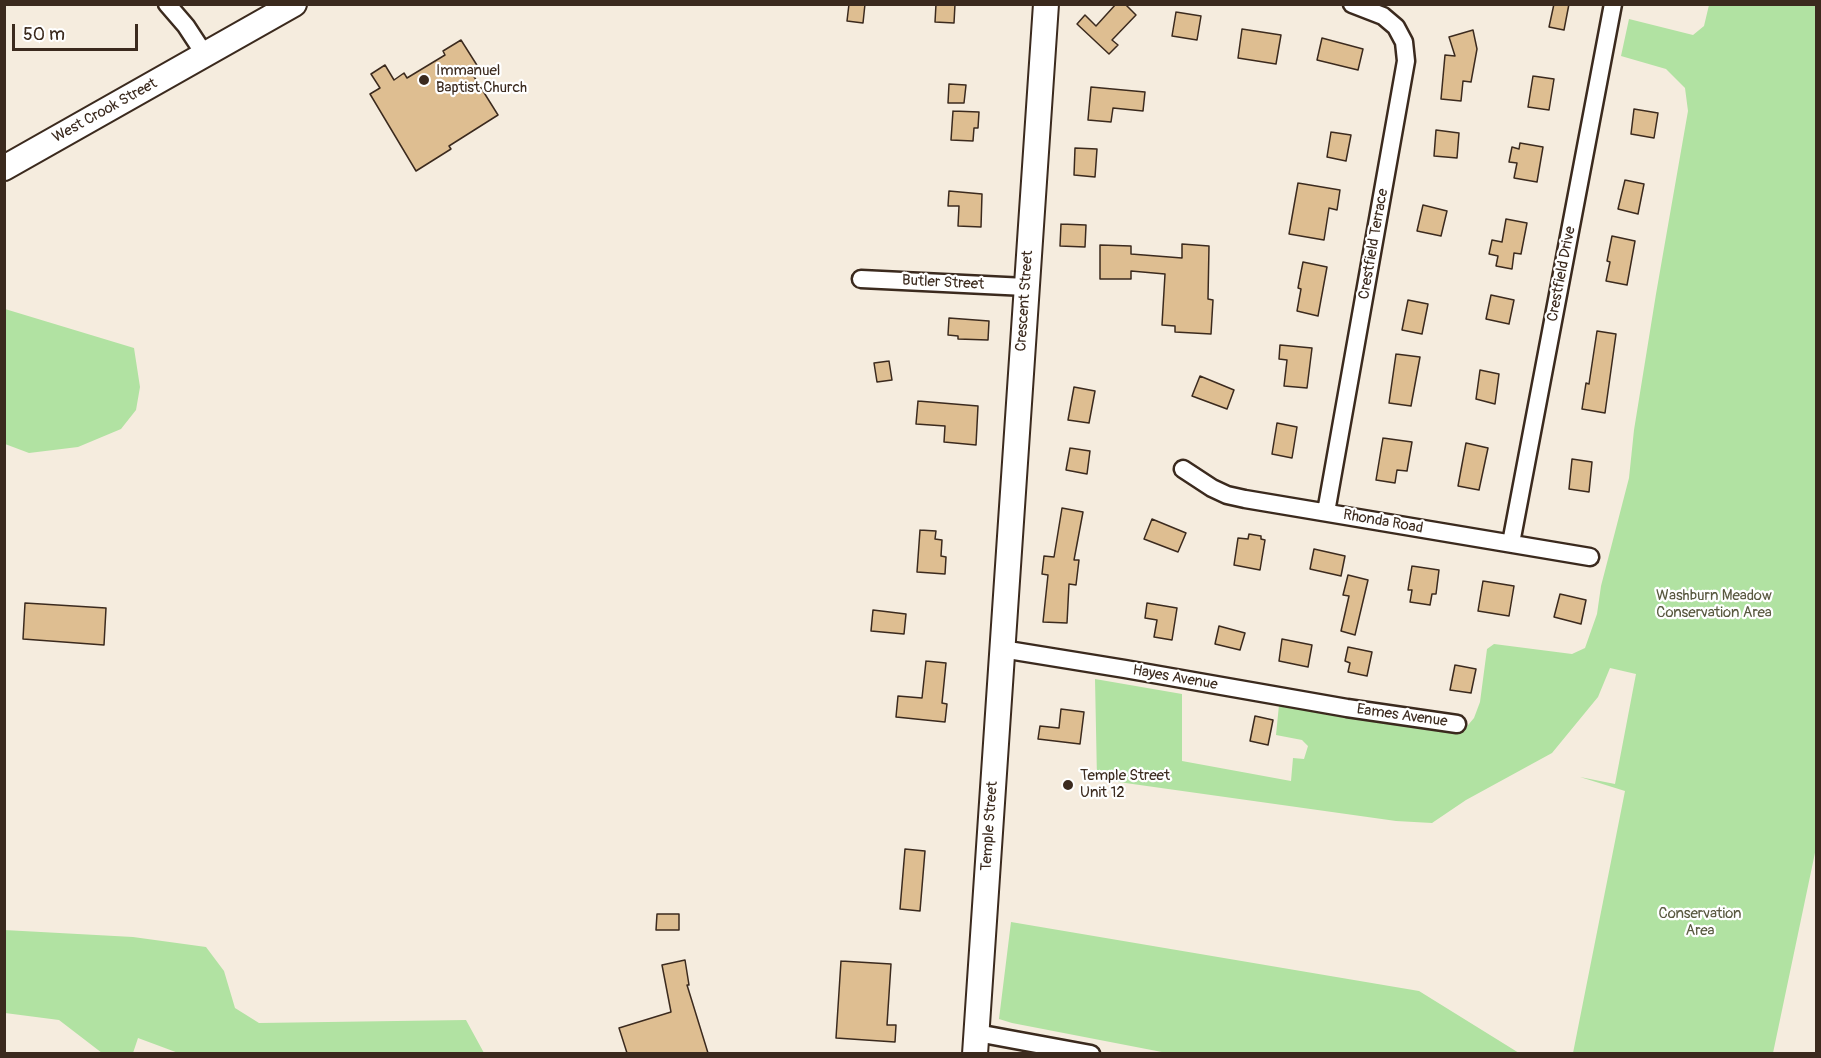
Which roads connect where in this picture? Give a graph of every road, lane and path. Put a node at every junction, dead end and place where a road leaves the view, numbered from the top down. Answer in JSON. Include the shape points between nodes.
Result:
{"nodes":[{"id":1,"x":167,"y":4,"type":"edge"},
{"id":2,"x":294,"y":4,"type":"edge"},
{"id":3,"x":1046,"y":4,"type":"edge"},
{"id":4,"x":1352,"y":4,"type":"edge"},
{"id":5,"x":1613,"y":4,"type":"edge"},
{"id":6,"x":205,"y":55,"type":"junction"},
{"id":7,"x":4,"y":168,"type":"edge"},
{"id":8,"x":861,"y":279,"type":"dead end"},
{"id":9,"x":1026,"y":287,"type":"junction"},
{"id":10,"x":1183,"y":469,"type":"dead end"},
{"id":11,"x":1326,"y":512,"type":"junction"},
{"id":12,"x":1511,"y":543,"type":"junction"},
{"id":13,"x":1590,"y":557,"type":"dead end"},
{"id":14,"x":1005,"y":598,"type":"joint"},
{"id":15,"x":1002,"y":649,"type":"junction"},
{"id":16,"x":1347,"y":708,"type":"joint"},
{"id":17,"x":1457,"y":724,"type":"dead end"},
{"id":18,"x":976,"y":1043,"type":"edge"},
{"id":19,"x":1091,"y":1053,"type":"edge"}],
"edges":[{"from":1,"to":6,"type":"street"},
{"from":2,"to":6,"type":"main road","name":"West Crook Street"},
{"from":3,"to":9,"type":"main road","name":"Crescent Street"},
{"from":4,"to":11,"type":"street","name":"Crestfield Terrace","via":[[1383,16],[1396,27],[1404,42],[1406,61]]},
{"from":5,"to":12,"type":"street","name":"Crestfield Drive"},
{"from":6,"to":7,"type":"main road","name":"West Crook Street"},
{"from":8,"to":9,"type":"street","name":"Butler Street"},
{"from":9,"to":14,"type":"main road","name":"Crescent Street"},
{"from":10,"to":11,"type":"street","name":"Rhonda Road","via":[[1227,495]]},
{"from":11,"to":12,"type":"street","name":"Rhonda Road"},
{"from":12,"to":13,"type":"street","name":"Rhonda Road"},
{"from":14,"to":15,"type":"main road","name":"Temple Street"},
{"from":15,"to":16,"type":"street","name":"Hayes Avenue"},
{"from":15,"to":18,"type":"main road","name":"Temple Street"},
{"from":16,"to":17,"type":"street","name":"Eames Avenue"},
{"from":18,"to":19,"type":"street"}]}
